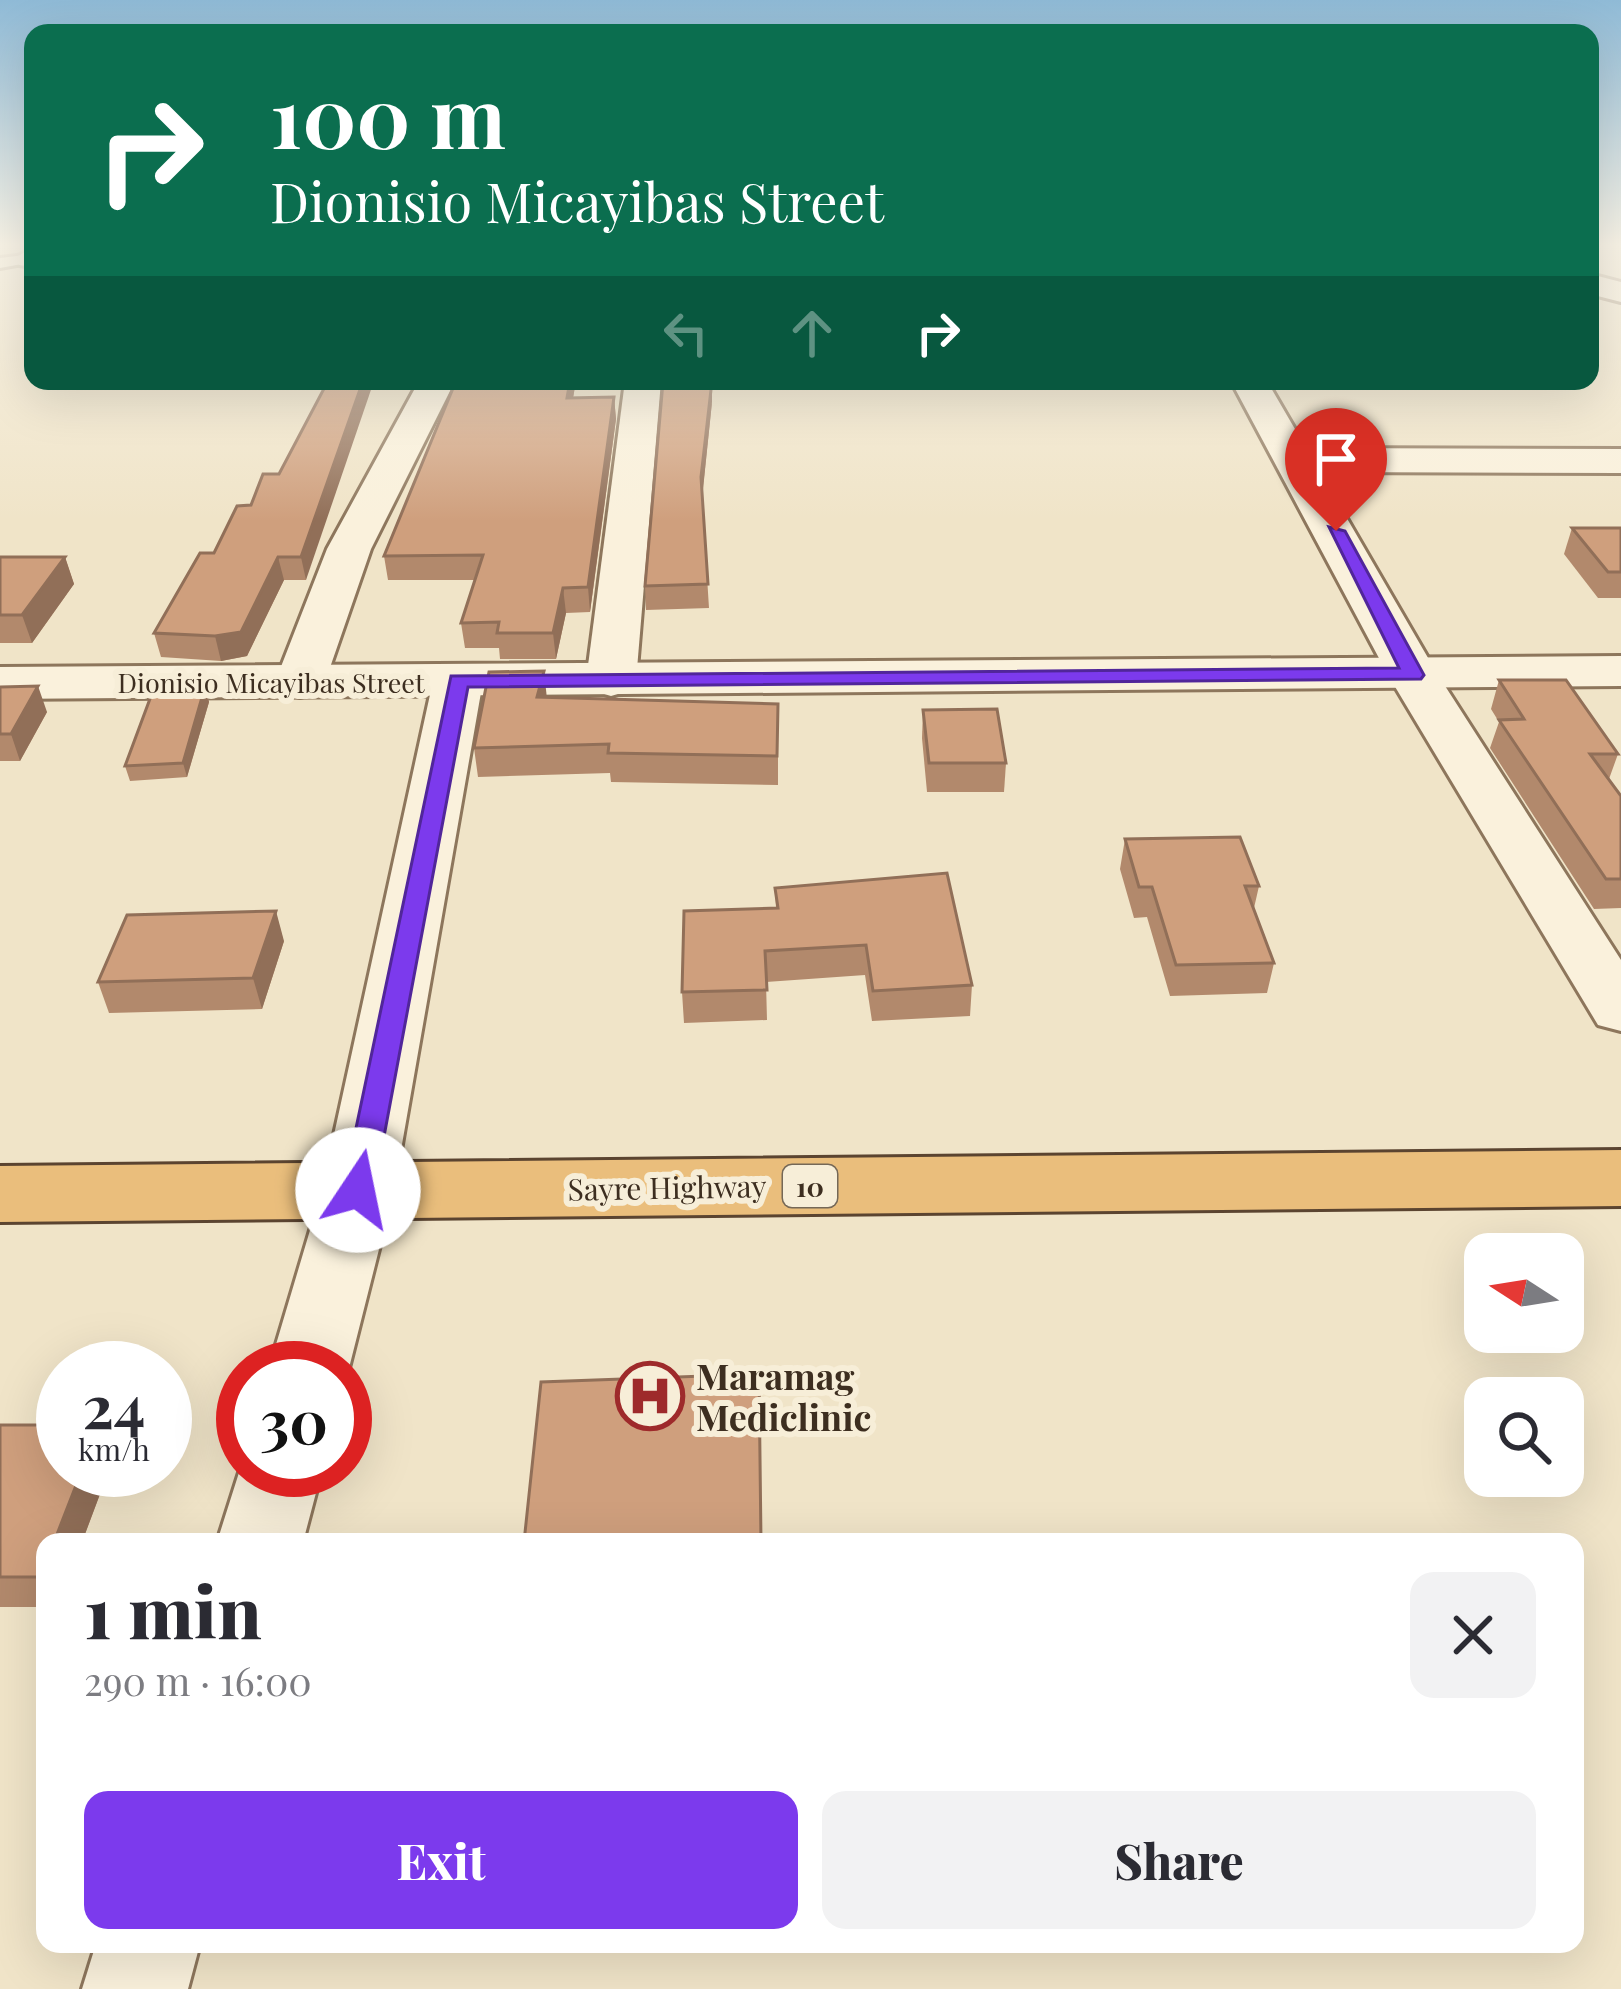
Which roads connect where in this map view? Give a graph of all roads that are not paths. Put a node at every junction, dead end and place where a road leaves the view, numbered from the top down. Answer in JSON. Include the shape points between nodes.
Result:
{"nodes":[{"id":1,"x":431,"y":390,"type":"edge"},
{"id":2,"x":642,"y":390,"type":"edge"},
{"id":3,"x":1254,"y":390,"type":"edge"},
{"id":4,"x":1297,"y":460,"type":"junction"},
{"id":5,"x":1613,"y":471,"type":"edge"},
{"id":6,"x":1621,"y":671,"type":"edge"},
{"id":7,"x":1413,"y":675,"type":"junction"},
{"id":8,"x":458,"y":681,"type":"junction"},
{"id":9,"x":611,"y":681,"type":"junction"},
{"id":10,"x":300,"y":682,"type":"junction"},
{"id":11,"x":0,"y":683,"type":"edge"},
{"id":12,"x":1621,"y":1010,"type":"edge"},
{"id":13,"x":1621,"y":1178,"type":"edge"},
{"id":14,"x":358,"y":1190,"type":"junction"},
{"id":15,"x":0,"y":1194,"type":"edge"},
{"id":16,"x":316,"y":1341,"type":"edge"},
{"id":17,"x":272,"y":1497,"type":"edge"},
{"id":18,"x":262,"y":1533,"type":"edge"},
{"id":19,"x":145,"y":1953,"type":"edge"},
{"id":20,"x":135,"y":1989,"type":"edge"}],
"edges":[{"from":1,"to":10,"type":"street","via":[[350,549]]},
{"from":2,"to":9,"type":"street"},
{"from":3,"to":4,"type":"street"},
{"from":4,"to":5,"type":"street"},
{"from":4,"to":7,"type":"street"},
{"from":6,"to":7,"type":"street","name":"Dionisio Micayibas Street"},
{"from":7,"to":9,"type":"street","name":"Dionisio Micayibas Street"},
{"from":7,"to":12,"type":"street"},
{"from":8,"to":9,"type":"street","name":"Dionisio Micayibas Street"},
{"from":8,"to":10,"type":"street","name":"Dionisio Micayibas Street"},
{"from":8,"to":14,"type":"street"},
{"from":10,"to":11,"type":"street","name":"Dionisio Micayibas Street"},
{"from":13,"to":14,"type":"highway","name":"Sayre Highway","number":"10"},
{"from":14,"to":15,"type":"highway","name":"Sayre Highway","number":"10"},
{"from":14,"to":16,"type":"street"},
{"from":17,"to":18,"type":"street"},
{"from":19,"to":20,"type":"street"}]}
